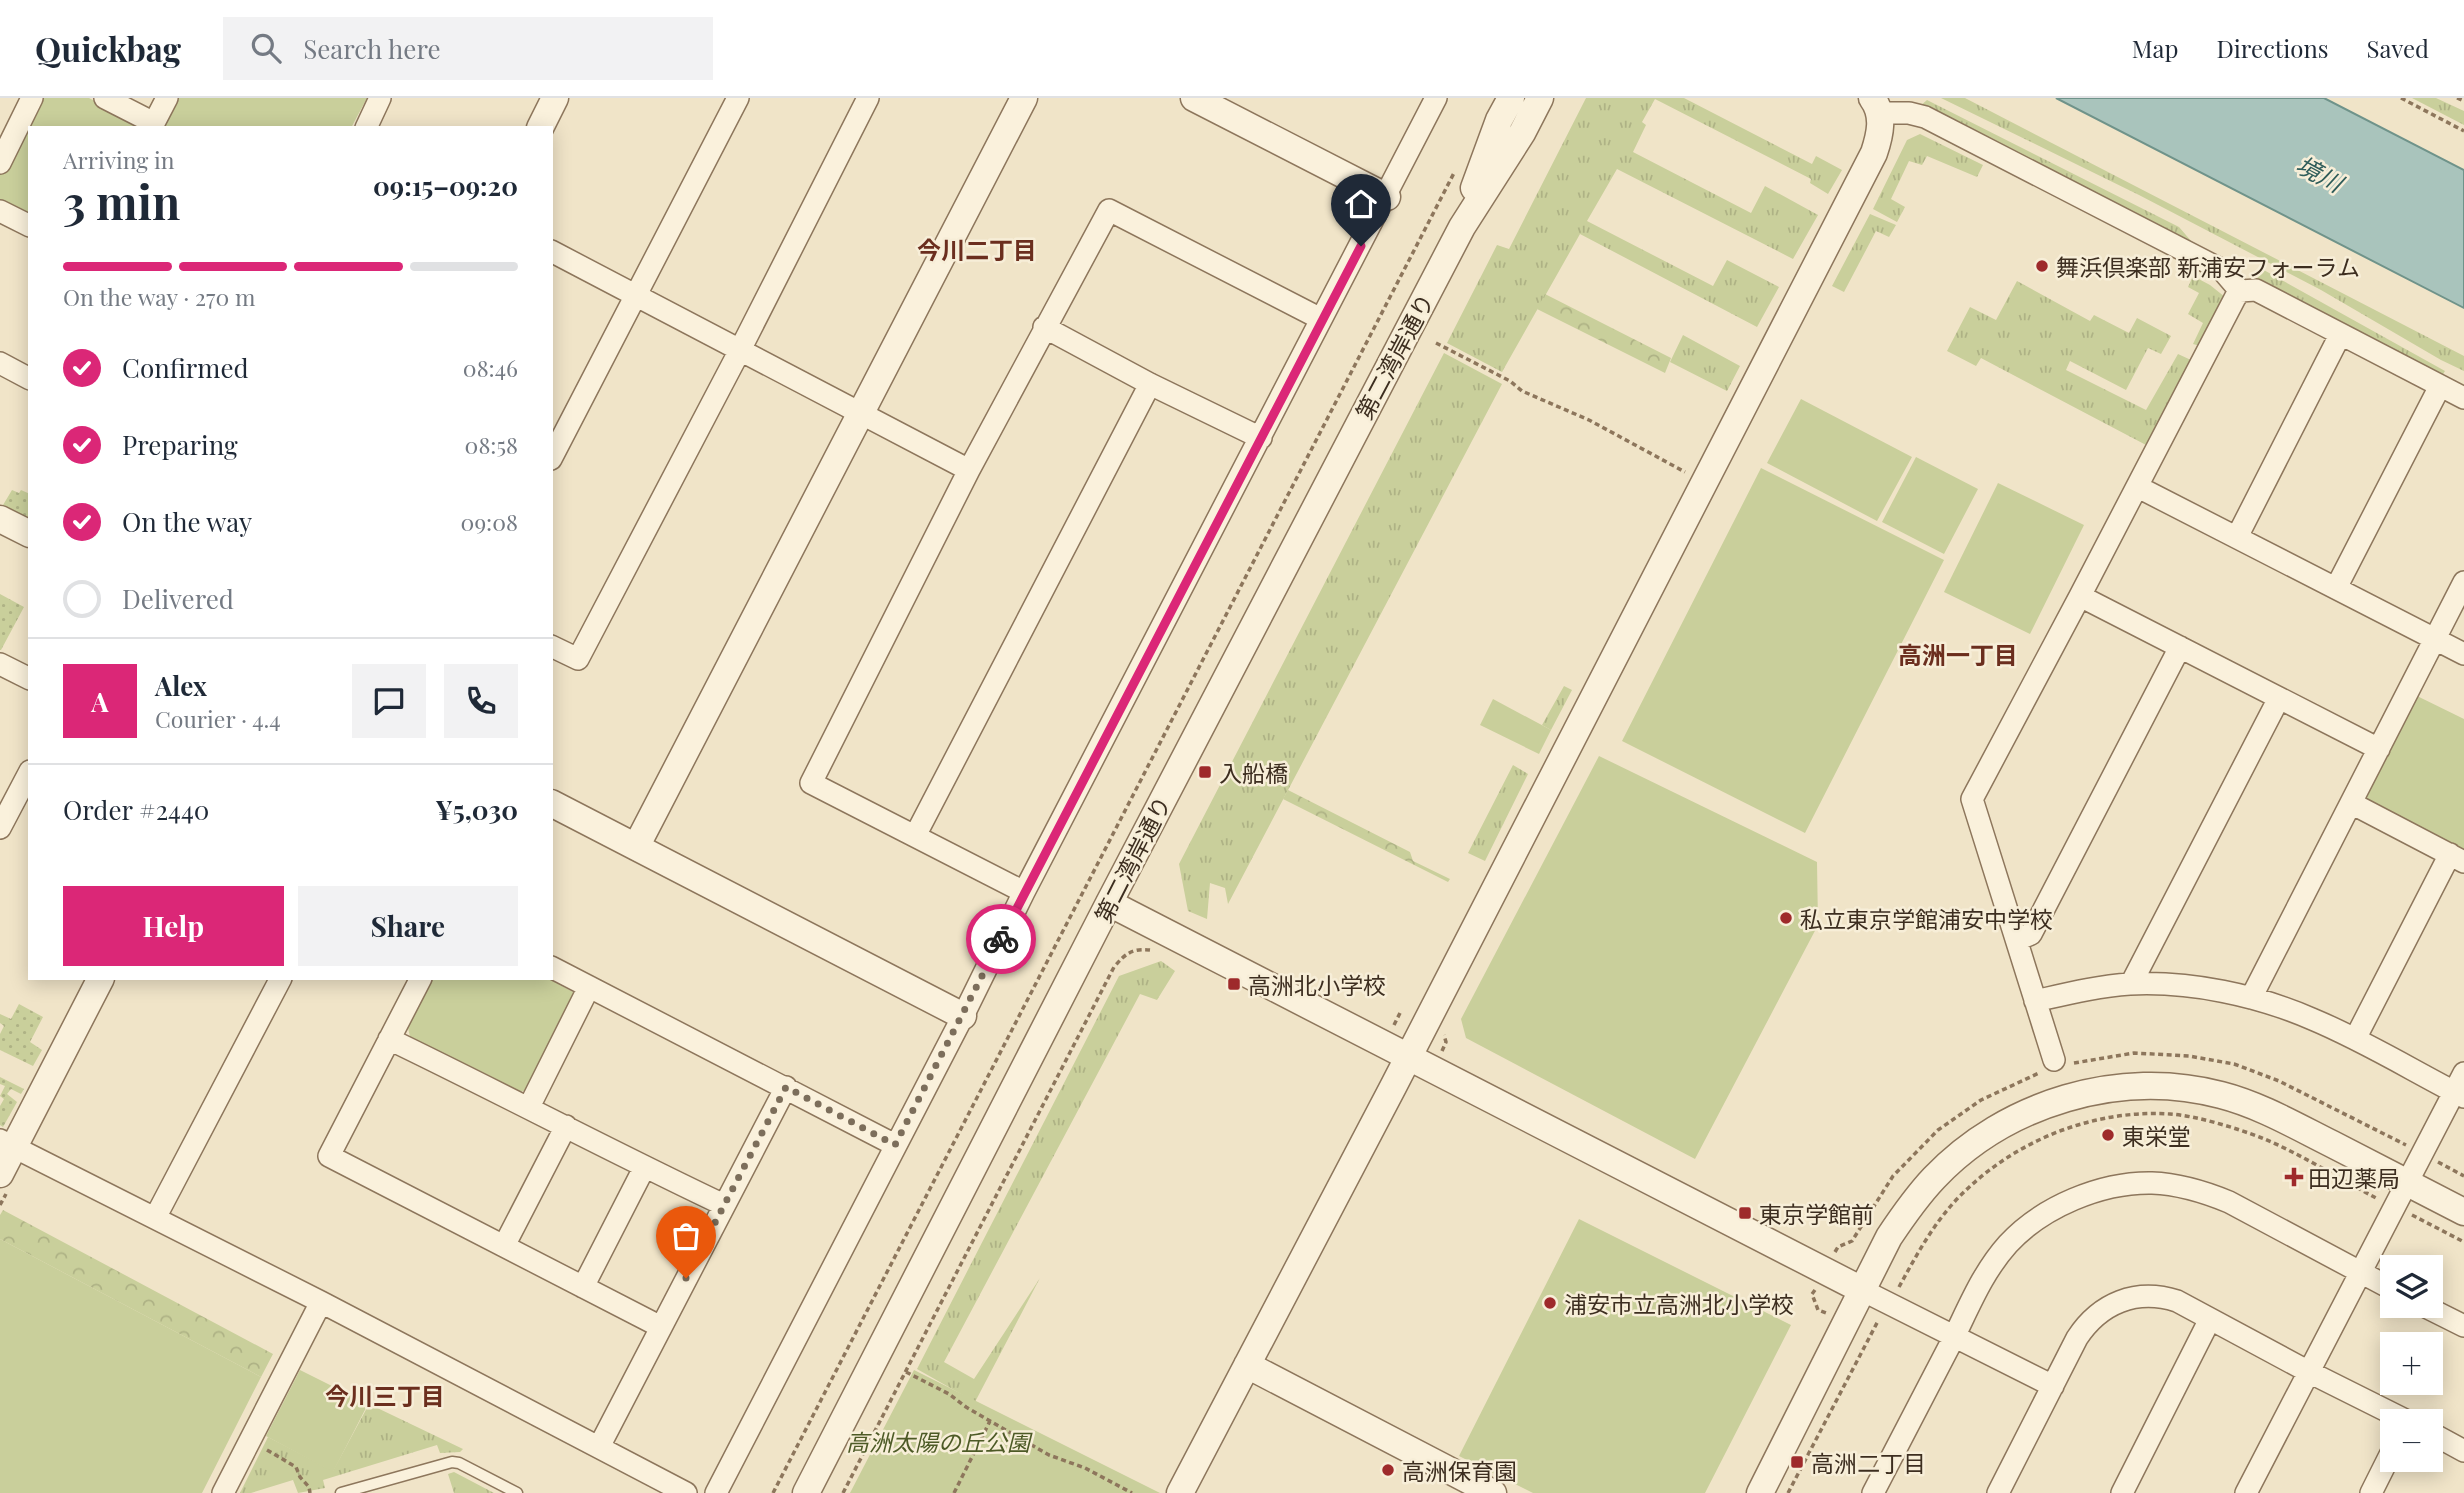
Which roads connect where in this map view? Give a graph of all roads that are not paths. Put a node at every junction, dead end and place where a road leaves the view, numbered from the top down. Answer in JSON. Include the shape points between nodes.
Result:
{"nodes":[{"id":1,"x":32,"y":98,"type":"edge"},
{"id":2,"x":104,"y":98,"type":"edge"},
{"id":3,"x":167,"y":98,"type":"edge"},
{"id":4,"x":380,"y":98,"type":"edge"},
{"id":5,"x":555,"y":98,"type":"edge"},
{"id":6,"x":738,"y":98,"type":"edge"},
{"id":7,"x":868,"y":98,"type":"edge"},
{"id":8,"x":1024,"y":98,"type":"edge"},
{"id":9,"x":1194,"y":98,"type":"edge"},
{"id":10,"x":1436,"y":98,"type":"edge"},
{"id":11,"x":1511,"y":98,"type":"edge"},
{"id":12,"x":1541,"y":98,"type":"edge"},
{"id":13,"x":1875,"y":105,"type":"edge"},
{"id":14,"x":367,"y":126,"type":"edge"},
{"id":15,"x":541,"y":126,"type":"edge"},
{"id":16,"x":0,"y":163,"type":"edge"},
{"id":17,"x":1387,"y":197,"type":"junction"},
{"id":18,"x":0,"y":211,"type":"edge"},
{"id":19,"x":28,"y":225,"type":"edge"},
{"id":20,"x":1462,"y":227,"type":"junction"},
{"id":21,"x":553,"y":252,"type":"edge"},
{"id":22,"x":2240,"y":291,"type":"junction"},
{"id":23,"x":636,"y":294,"type":"junction"},
{"id":24,"x":1321,"y":319,"type":"junction"},
{"id":25,"x":1044,"y":327,"type":"junction"},
{"id":26,"x":2340,"y":335,"type":"junction"},
{"id":27,"x":740,"y":350,"type":"junction"},
{"id":28,"x":0,"y":363,"type":"edge"},
{"id":29,"x":28,"y":378,"type":"edge"},
{"id":30,"x":1150,"y":384,"type":"junction"},
{"id":31,"x":2440,"y":386,"type":"junction"},
{"id":32,"x":2464,"y":398,"type":"edge"},
{"id":33,"x":861,"y":413,"type":"junction"},
{"id":34,"x":1261,"y":438,"type":"junction"},
{"id":35,"x":553,"y":454,"type":"edge"},
{"id":36,"x":969,"y":470,"type":"junction"},
{"id":37,"x":2138,"y":487,"type":"junction"},
{"id":38,"x":0,"y":519,"type":"edge"},
{"id":39,"x":28,"y":533,"type":"edge"},
{"id":40,"x":2237,"y":537,"type":"junction"},
{"id":41,"x":2464,"y":582,"type":"edge"},
{"id":42,"x":2336,"y":588,"type":"junction"},
{"id":43,"x":2080,"y":596,"type":"junction"},
{"id":44,"x":2435,"y":639,"type":"junction"},
{"id":45,"x":553,"y":647,"type":"edge"},
{"id":46,"x":2180,"y":647,"type":"junction"},
{"id":47,"x":2464,"y":654,"type":"edge"},
{"id":48,"x":0,"y":664,"type":"edge"},
{"id":49,"x":28,"y":678,"type":"edge"},
{"id":50,"x":2279,"y":698,"type":"junction"},
{"id":51,"x":2379,"y":749,"type":"junction"},
{"id":52,"x":28,"y":775,"type":"edge"},
{"id":53,"x":0,"y":781,"type":"edge"},
{"id":54,"x":19,"y":791,"type":"junction"},
{"id":55,"x":2351,"y":803,"type":"junction"},
{"id":56,"x":553,"y":804,"type":"edge"},
{"id":57,"x":0,"y":828,"type":"edge"},
{"id":58,"x":915,"y":836,"type":"junction"},
{"id":59,"x":636,"y":847,"type":"junction"},
{"id":60,"x":2457,"y":858,"type":"edge"},
{"id":61,"x":1024,"y":892,"type":"junction"},
{"id":62,"x":1109,"y":903,"type":"junction"},
{"id":63,"x":2017,"y":940,"type":"junction"},
{"id":64,"x":553,"y":968,"type":"edge"},
{"id":65,"x":100,"y":980,"type":"edge"},
{"id":66,"x":280,"y":980,"type":"edge"},
{"id":67,"x":420,"y":980,"type":"edge"},
{"id":68,"x":2131,"y":984,"type":"junction"},
{"id":69,"x":589,"y":987,"type":"junction"},
{"id":70,"x":2251,"y":998,"type":"junction"},
{"id":71,"x":2035,"y":1001,"type":"junction"},
{"id":72,"x":963,"y":1016,"type":"junction"},
{"id":73,"x":389,"y":1038,"type":"junction"},
{"id":74,"x":2355,"y":1039,"type":"junction"},
{"id":75,"x":1408,"y":1057,"type":"junction"},
{"id":76,"x":2058,"y":1065,"type":"road end"},
{"id":77,"x":786,"y":1087,"type":"junction"},
{"id":78,"x":2461,"y":1088,"type":"edge"},
{"id":79,"x":529,"y":1107,"type":"junction"},
{"id":80,"x":566,"y":1126,"type":"junction"},
{"id":81,"x":7,"y":1144,"type":"edge"},
{"id":82,"x":895,"y":1145,"type":"junction"},
{"id":83,"x":645,"y":1168,"type":"junction"},
{"id":84,"x":0,"y":1174,"type":"edge"},
{"id":85,"x":2408,"y":1183,"type":"junction"},
{"id":86,"x":724,"y":1205,"type":"junction"},
{"id":87,"x":2464,"y":1212,"type":"edge"},
{"id":88,"x":155,"y":1218,"type":"junction"},
{"id":89,"x":503,"y":1246,"type":"junction"},
{"id":90,"x":2360,"y":1273,"type":"junction"},
{"id":91,"x":2380,"y":1283,"type":"edge"},
{"id":92,"x":583,"y":1287,"type":"junction"},
{"id":93,"x":1862,"y":1290,"type":"junction"},
{"id":94,"x":321,"y":1302,"type":"junction"},
{"id":95,"x":2443,"y":1316,"type":"edge"},
{"id":96,"x":2210,"y":1319,"type":"junction"},
{"id":97,"x":2464,"y":1326,"type":"edge"},
{"id":98,"x":661,"y":1327,"type":"junction"},
{"id":99,"x":1954,"y":1337,"type":"junction"},
{"id":100,"x":1247,"y":1365,"type":"junction"},
{"id":101,"x":2309,"y":1372,"type":"junction"},
{"id":102,"x":2053,"y":1386,"type":"junction"},
{"id":103,"x":2383,"y":1409,"type":"edge"},
{"id":104,"x":2443,"y":1440,"type":"edge"},
{"id":105,"x":599,"y":1447,"type":"junction"},
{"id":106,"x":2464,"y":1451,"type":"edge"},
{"id":107,"x":2382,"y":1472,"type":"edge"},
{"id":108,"x":223,"y":1493,"type":"edge"},
{"id":109,"x":341,"y":1493,"type":"edge"},
{"id":110,"x":517,"y":1493,"type":"edge"},
{"id":111,"x":687,"y":1493,"type":"edge"},
{"id":112,"x":716,"y":1493,"type":"edge"},
{"id":113,"x":806,"y":1493,"type":"edge"},
{"id":114,"x":1180,"y":1493,"type":"edge"},
{"id":115,"x":1493,"y":1493,"type":"edge"},
{"id":116,"x":1760,"y":1493,"type":"edge"},
{"id":117,"x":1873,"y":1493,"type":"edge"},
{"id":118,"x":1998,"y":1493,"type":"edge"},
{"id":119,"x":2122,"y":1493,"type":"edge"},
{"id":120,"x":2246,"y":1493,"type":"edge"},
{"id":121,"x":2371,"y":1493,"type":"edge"}],
"edges":[{"from":1,"to":16,"type":"street"},
{"from":2,"to":3,"type":"street","via":[[154,122]]},
{"from":4,"to":14,"type":"street"},
{"from":5,"to":15,"type":"street"},
{"from":6,"to":23,"type":"street"},
{"from":7,"to":27,"type":"street"},
{"from":8,"to":33,"type":"street"},
{"from":9,"to":17,"type":"street"},
{"from":10,"to":17,"type":"street"},
{"from":11,"to":20,"type":"street","name":"第二湾岸通り"},
{"from":12,"to":20,"type":"street","name":"第二湾岸通り"},
{"from":13,"to":22,"type":"street","via":[[1925,117],[2222,270]]},
{"from":13,"to":75,"type":"street","via":[[1880,136],[1874,153]]},
{"from":17,"to":24,"type":"street"},
{"from":18,"to":19,"type":"street"},
{"from":20,"to":62,"type":"street","name":"第二湾岸通り"},
{"from":21,"to":23,"type":"street"},
{"from":22,"to":26,"type":"street","via":[[2256,290]]},
{"from":22,"to":37,"type":"street"},
{"from":23,"to":27,"type":"street"},
{"from":23,"to":35,"type":"street"},
{"from":24,"to":25,"type":"street","via":[[1109,210]]},
{"from":24,"to":34,"type":"street"},
{"from":25,"to":30,"type":"street"},
{"from":25,"to":36,"type":"street"},
{"from":26,"to":31,"type":"street"},
{"from":26,"to":40,"type":"street"},
{"from":27,"to":33,"type":"street"},
{"from":27,"to":45,"type":"street","via":[[578,659]]},
{"from":28,"to":29,"type":"street"},
{"from":30,"to":34,"type":"street"},
{"from":30,"to":58,"type":"street"},
{"from":31,"to":32,"type":"street"},
{"from":31,"to":42,"type":"street"},
{"from":33,"to":36,"type":"street"},
{"from":33,"to":59,"type":"street"},
{"from":34,"to":61,"type":"street"},
{"from":36,"to":58,"type":"street","via":[[811,783]]},
{"from":37,"to":40,"type":"street"},
{"from":37,"to":43,"type":"street"},
{"from":38,"to":39,"type":"street"},
{"from":40,"to":42,"type":"street"},
{"from":41,"to":44,"type":"street"},
{"from":42,"to":44,"type":"street"},
{"from":43,"to":46,"type":"street"},
{"from":43,"to":63,"type":"street","via":[[1972,799]]},
{"from":44,"to":47,"type":"street"},
{"from":44,"to":51,"type":"street"},
{"from":46,"to":50,"type":"street"},
{"from":46,"to":63,"type":"street","via":[[2031,934]]},
{"from":48,"to":49,"type":"street"},
{"from":50,"to":51,"type":"street"},
{"from":50,"to":68,"type":"street"},
{"from":51,"to":55,"type":"street"},
{"from":52,"to":54,"type":"street"},
{"from":53,"to":54,"type":"street"},
{"from":54,"to":57,"type":"street"},
{"from":55,"to":60,"type":"street"},
{"from":55,"to":70,"type":"street"},
{"from":56,"to":59,"type":"street"},
{"from":58,"to":61,"type":"street"},
{"from":59,"to":72,"type":"street"},
{"from":60,"to":74,"type":"street"},
{"from":61,"to":72,"type":"street"},
{"from":62,"to":75,"type":"street"},
{"from":62,"to":113,"type":"street","name":"第二湾岸通り"},
{"from":63,"to":71,"type":"street"},
{"from":64,"to":69,"type":"street"},
{"from":65,"to":81,"type":"street"},
{"from":66,"to":88,"type":"street"},
{"from":67,"to":73,"type":"street"},
{"from":68,"to":70,"type":"street","via":[[2183,986]]},
{"from":68,"to":71,"type":"street"},
{"from":69,"to":77,"type":"street"},
{"from":69,"to":79,"type":"street"},
{"from":70,"to":74,"type":"street"},
{"from":71,"to":76,"type":"street"},
{"from":72,"to":82,"type":"street"},
{"from":73,"to":79,"type":"street"},
{"from":73,"to":89,"type":"street","via":[[329,1156]]},
{"from":74,"to":78,"type":"street"},
{"from":75,"to":93,"type":"street"},
{"from":75,"to":100,"type":"street"},
{"from":77,"to":82,"type":"street"},
{"from":77,"to":86,"type":"street"},
{"from":78,"to":85,"type":"street"},
{"from":79,"to":80,"type":"street"},
{"from":80,"to":83,"type":"street"},
{"from":80,"to":89,"type":"street"},
{"from":81,"to":84,"type":"street"},
{"from":81,"to":88,"type":"street"},
{"from":82,"to":112,"type":"street"},
{"from":83,"to":86,"type":"street"},
{"from":83,"to":92,"type":"street"},
{"from":85,"to":87,"type":"street"},
{"from":85,"to":90,"type":"street"},
{"from":85,"to":93,"type":"street","via":[[2296,1126],[2221,1095],[2176,1087],[2102,1090],[2022,1115],[1953,1159],[1913,1202]]},
{"from":86,"to":98,"type":"street"},
{"from":88,"to":94,"type":"street"},
{"from":89,"to":92,"type":"street"},
{"from":90,"to":91,"type":"street"},
{"from":90,"to":99,"type":"street","via":[[2216,1197],[2170,1185],[2133,1184],[2064,1204],[2022,1231],[1980,1282]]},
{"from":90,"to":101,"type":"street"},
{"from":92,"to":98,"type":"street"},
{"from":93,"to":99,"type":"street"},
{"from":93,"to":116,"type":"street"},
{"from":94,"to":105,"type":"street"},
{"from":94,"to":108,"type":"street"},
{"from":95,"to":97,"type":"street"},
{"from":96,"to":101,"type":"street"},
{"from":96,"to":102,"type":"street","via":[[2164,1297],[2114,1303],[2088,1321]]},
{"from":96,"to":119,"type":"street"},
{"from":98,"to":105,"type":"street"},
{"from":99,"to":102,"type":"street"},
{"from":99,"to":117,"type":"street"},
{"from":100,"to":114,"type":"street"},
{"from":100,"to":115,"type":"street"},
{"from":101,"to":103,"type":"street"},
{"from":101,"to":120,"type":"street"},
{"from":102,"to":118,"type":"street"},
{"from":104,"to":106,"type":"street"},
{"from":105,"to":111,"type":"street"},
{"from":107,"to":121,"type":"street"},
{"from":109,"to":110,"type":"lane","via":[[452,1462]]}]}
